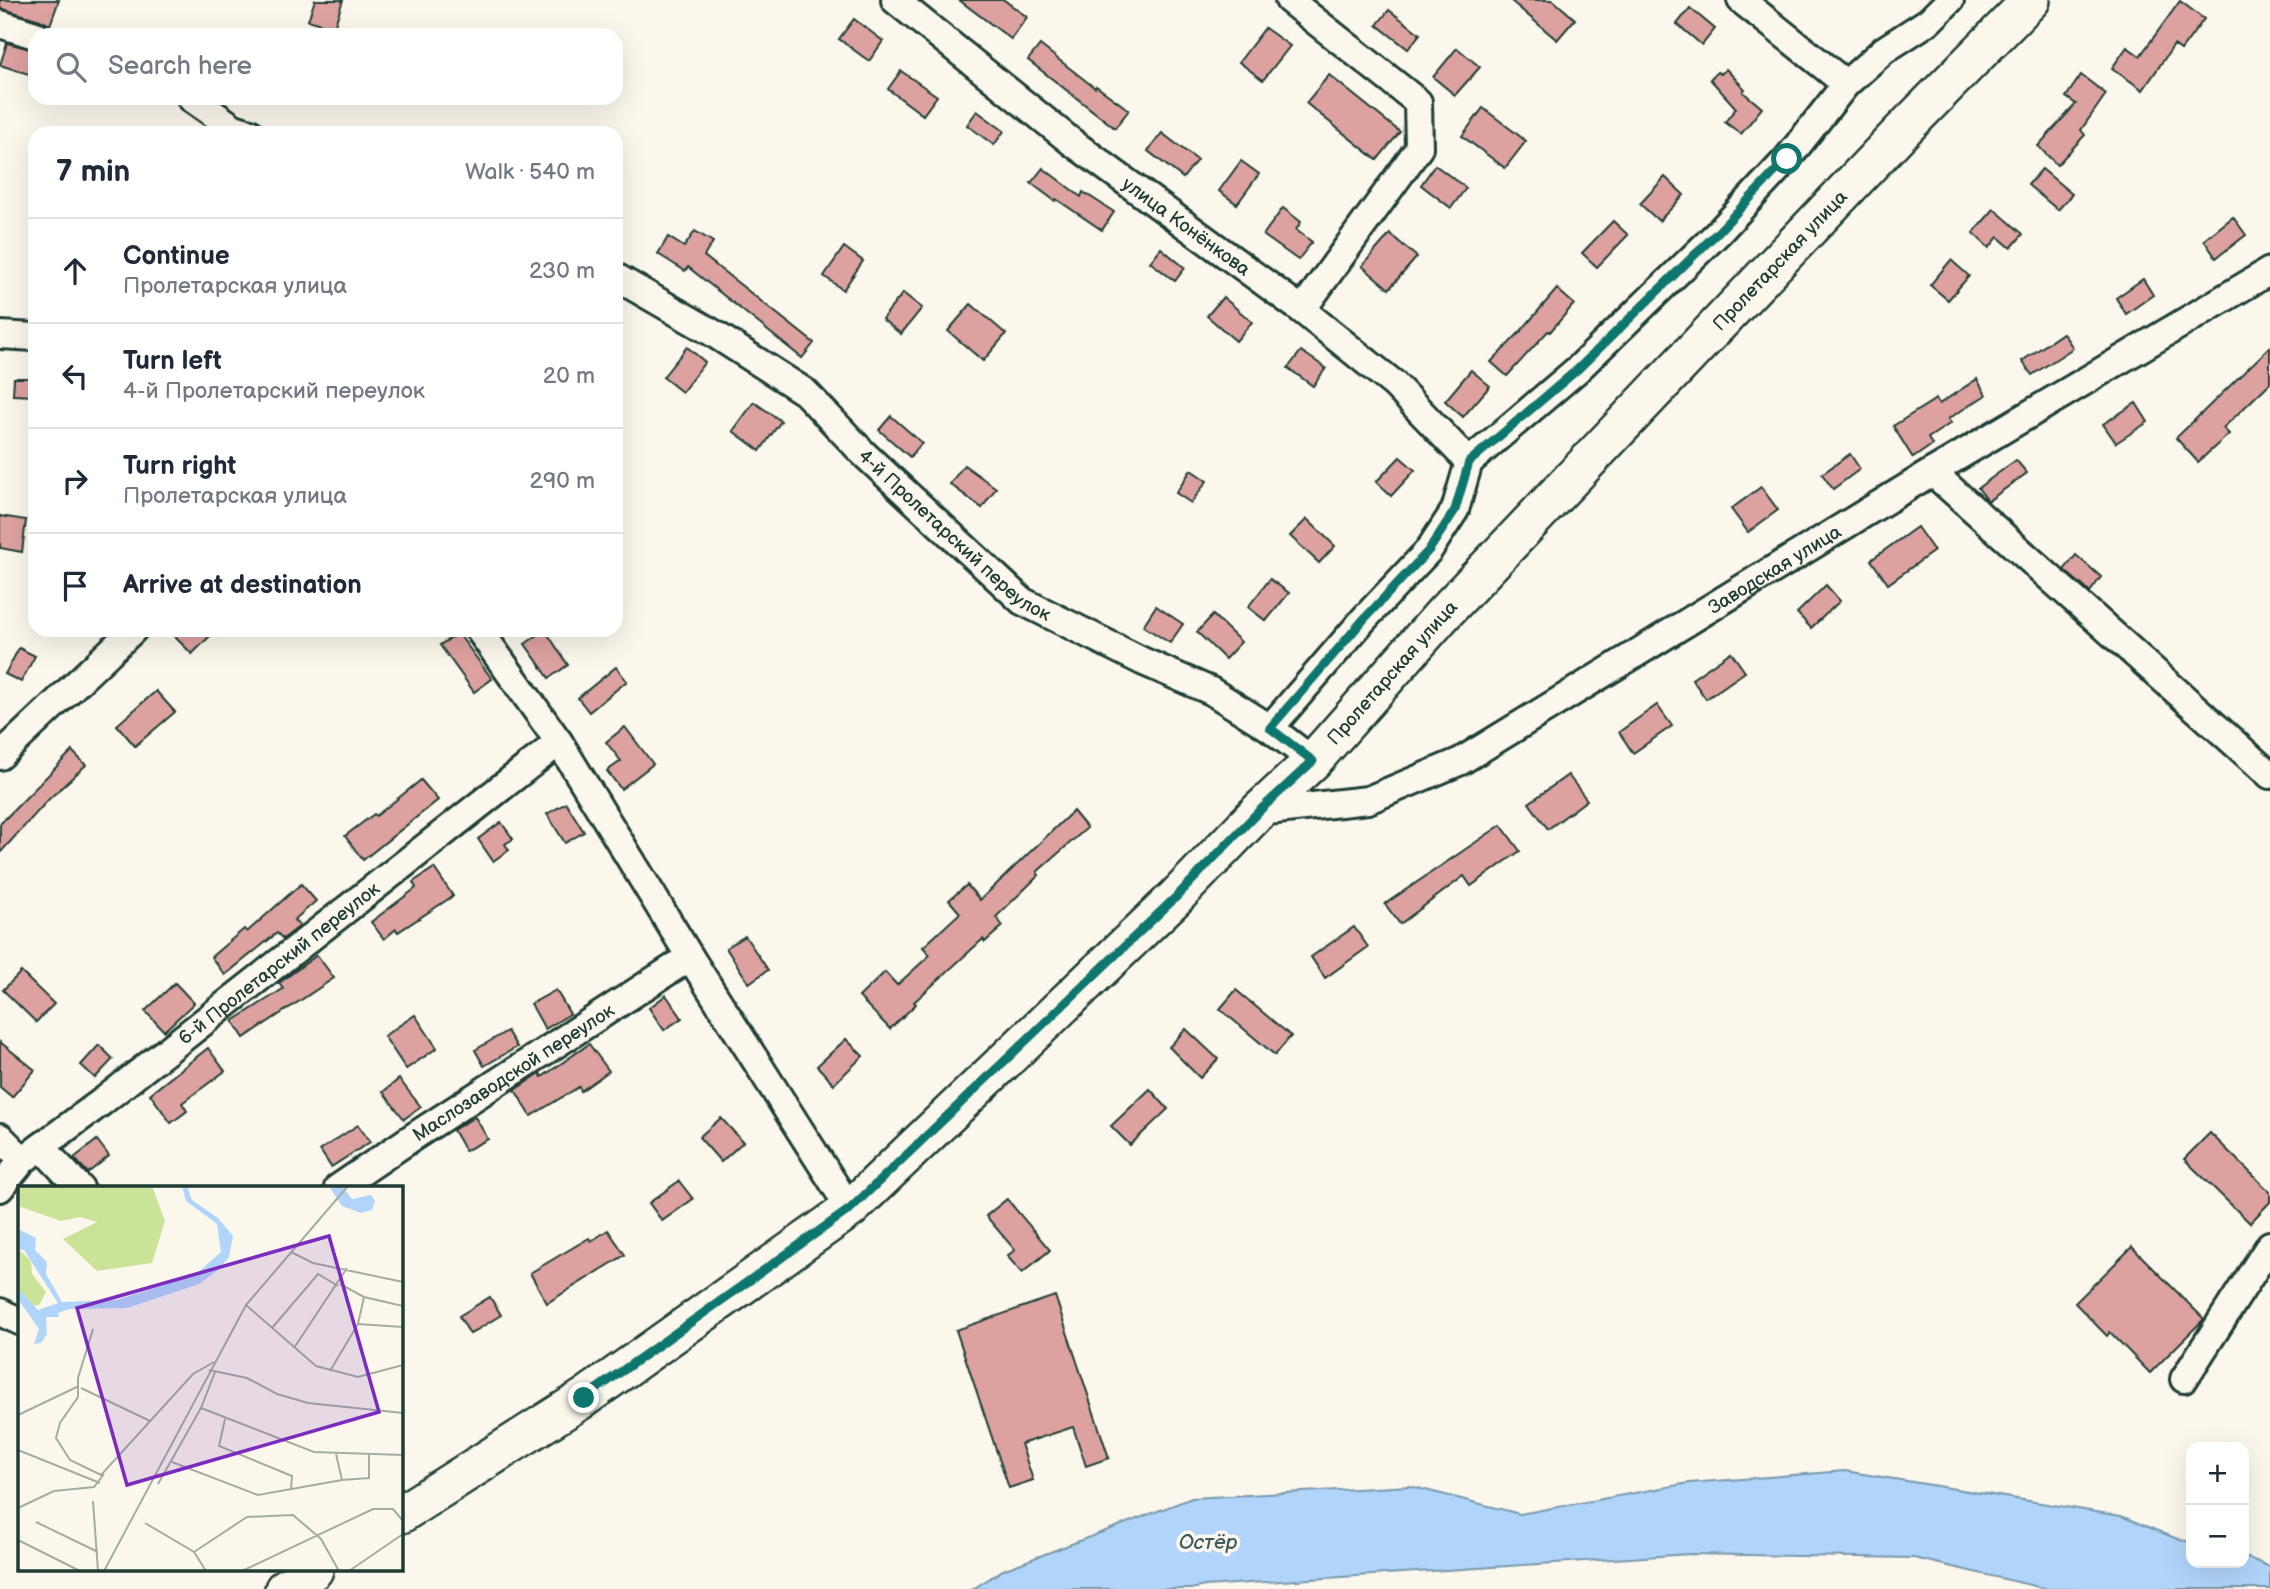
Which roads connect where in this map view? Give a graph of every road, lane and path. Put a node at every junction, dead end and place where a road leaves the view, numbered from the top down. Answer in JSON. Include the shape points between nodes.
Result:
{"nodes":[{"id":1,"x":895,"y":0,"type":"edge"},
{"id":2,"x":1289,"y":0,"type":"edge"},
{"id":3,"x":1741,"y":0,"type":"edge"},
{"id":4,"x":1950,"y":0,"type":"edge"},
{"id":5,"x":2031,"y":0,"type":"edge"},
{"id":6,"x":0,"y":24,"type":"edge"},
{"id":7,"x":28,"y":33,"type":"edge"},
{"id":8,"x":1846,"y":84,"type":"junction"},
{"id":9,"x":201,"y":105,"type":"edge"},
{"id":10,"x":231,"y":126,"type":"edge"},
{"id":11,"x":2270,"y":271,"type":"edge"},
{"id":12,"x":623,"y":281,"type":"edge"},
{"id":13,"x":1302,"y":310,"type":"junction"},
{"id":14,"x":0,"y":335,"type":"edge"},
{"id":15,"x":28,"y":337,"type":"edge"},
{"id":16,"x":1469,"y":462,"type":"junction"},
{"id":17,"x":1932,"y":472,"type":"junction"},
{"id":18,"x":126,"y":637,"type":"edge"},
{"id":19,"x":484,"y":637,"type":"edge"},
{"id":20,"x":1270,"y":728,"type":"junction"},
{"id":21,"x":559,"y":742,"type":"junction"},
{"id":22,"x":0,"y":756,"type":"edge"},
{"id":23,"x":1313,"y":761,"type":"junction"},
{"id":24,"x":2270,"y":775,"type":"edge"},
{"id":25,"x":1258,"y":812,"type":"junction"},
{"id":26,"x":690,"y":957,"type":"junction"},
{"id":27,"x":0,"y":1137,"type":"edge"},
{"id":28,"x":32,"y":1154,"type":"junction"},
{"id":29,"x":77,"y":1186,"type":"edge"},
{"id":30,"x":341,"y":1186,"type":"edge"},
{"id":31,"x":0,"y":1188,"type":"edge"},
{"id":32,"x":850,"y":1209,"type":"junction"},
{"id":33,"x":2270,"y":1245,"type":"edge"},
{"id":34,"x":0,"y":1312,"type":"edge"},
{"id":35,"x":18,"y":1321,"type":"edge"},
{"id":36,"x":2184,"y":1379,"type":"dead end"},
{"id":37,"x":402,"y":1513,"type":"edge"},
{"id":38,"x":311,"y":1572,"type":"edge"},
{"id":39,"x":284,"y":1589,"type":"edge"}],
"edges":[{"from":1,"to":13,"type":"street","name":"улица Конёнкова","via":[[1073,143]]},
{"from":2,"to":13,"type":"street","via":[[1418,103],[1419,148]]},
{"from":3,"to":8,"type":"street"},
{"from":4,"to":8,"type":"street"},
{"from":5,"to":23,"type":"main road","name":"Пролетарская улица","via":[[1444,613]]},
{"from":6,"to":7,"type":"street"},
{"from":8,"to":16,"type":"street","via":[[1787,159],[1718,232],[1578,369]]},
{"from":9,"to":10,"type":"street"},
{"from":11,"to":17,"type":"street","name":"Заводская улица"},
{"from":12,"to":20,"type":"street","name":"4-й Пролетарский переулок","via":[[805,392],[864,454],[1022,601],[1211,691]]},
{"from":13,"to":16,"type":"street","name":"улица Конёнкова","via":[[1394,384]]},
{"from":14,"to":15,"type":"street"},
{"from":16,"to":20,"type":"street","via":[[1455,510],[1429,550]]},
{"from":17,"to":24,"type":"street"},
{"from":17,"to":25,"type":"street","name":"Заводская улица","via":[[1461,761],[1368,800]]},
{"from":18,"to":22,"type":"street"},
{"from":19,"to":21,"type":"street"},
{"from":20,"to":23,"type":"street","name":"4-й Пролетарский переулок"},
{"from":21,"to":26,"type":"street"},
{"from":21,"to":28,"type":"street","name":"6-й Пролетарский переулок"},
{"from":23,"to":25,"type":"main road","name":"Пролетарская улица"},
{"from":25,"to":32,"type":"main road","name":"Пролетарская улица","via":[[1175,898]]},
{"from":26,"to":30,"type":"street","name":"Маслозаводской переулок"},
{"from":26,"to":32,"type":"street"},
{"from":27,"to":28,"type":"street"},
{"from":28,"to":29,"type":"street"},
{"from":28,"to":31,"type":"street","name":"6-й Пролетарский переулок"},
{"from":32,"to":37,"type":"main road","name":"Пролетарская улица","via":[[584,1398]]},
{"from":33,"to":36,"type":"street"},
{"from":34,"to":35,"type":"street"},
{"from":38,"to":39,"type":"main road"}]}
